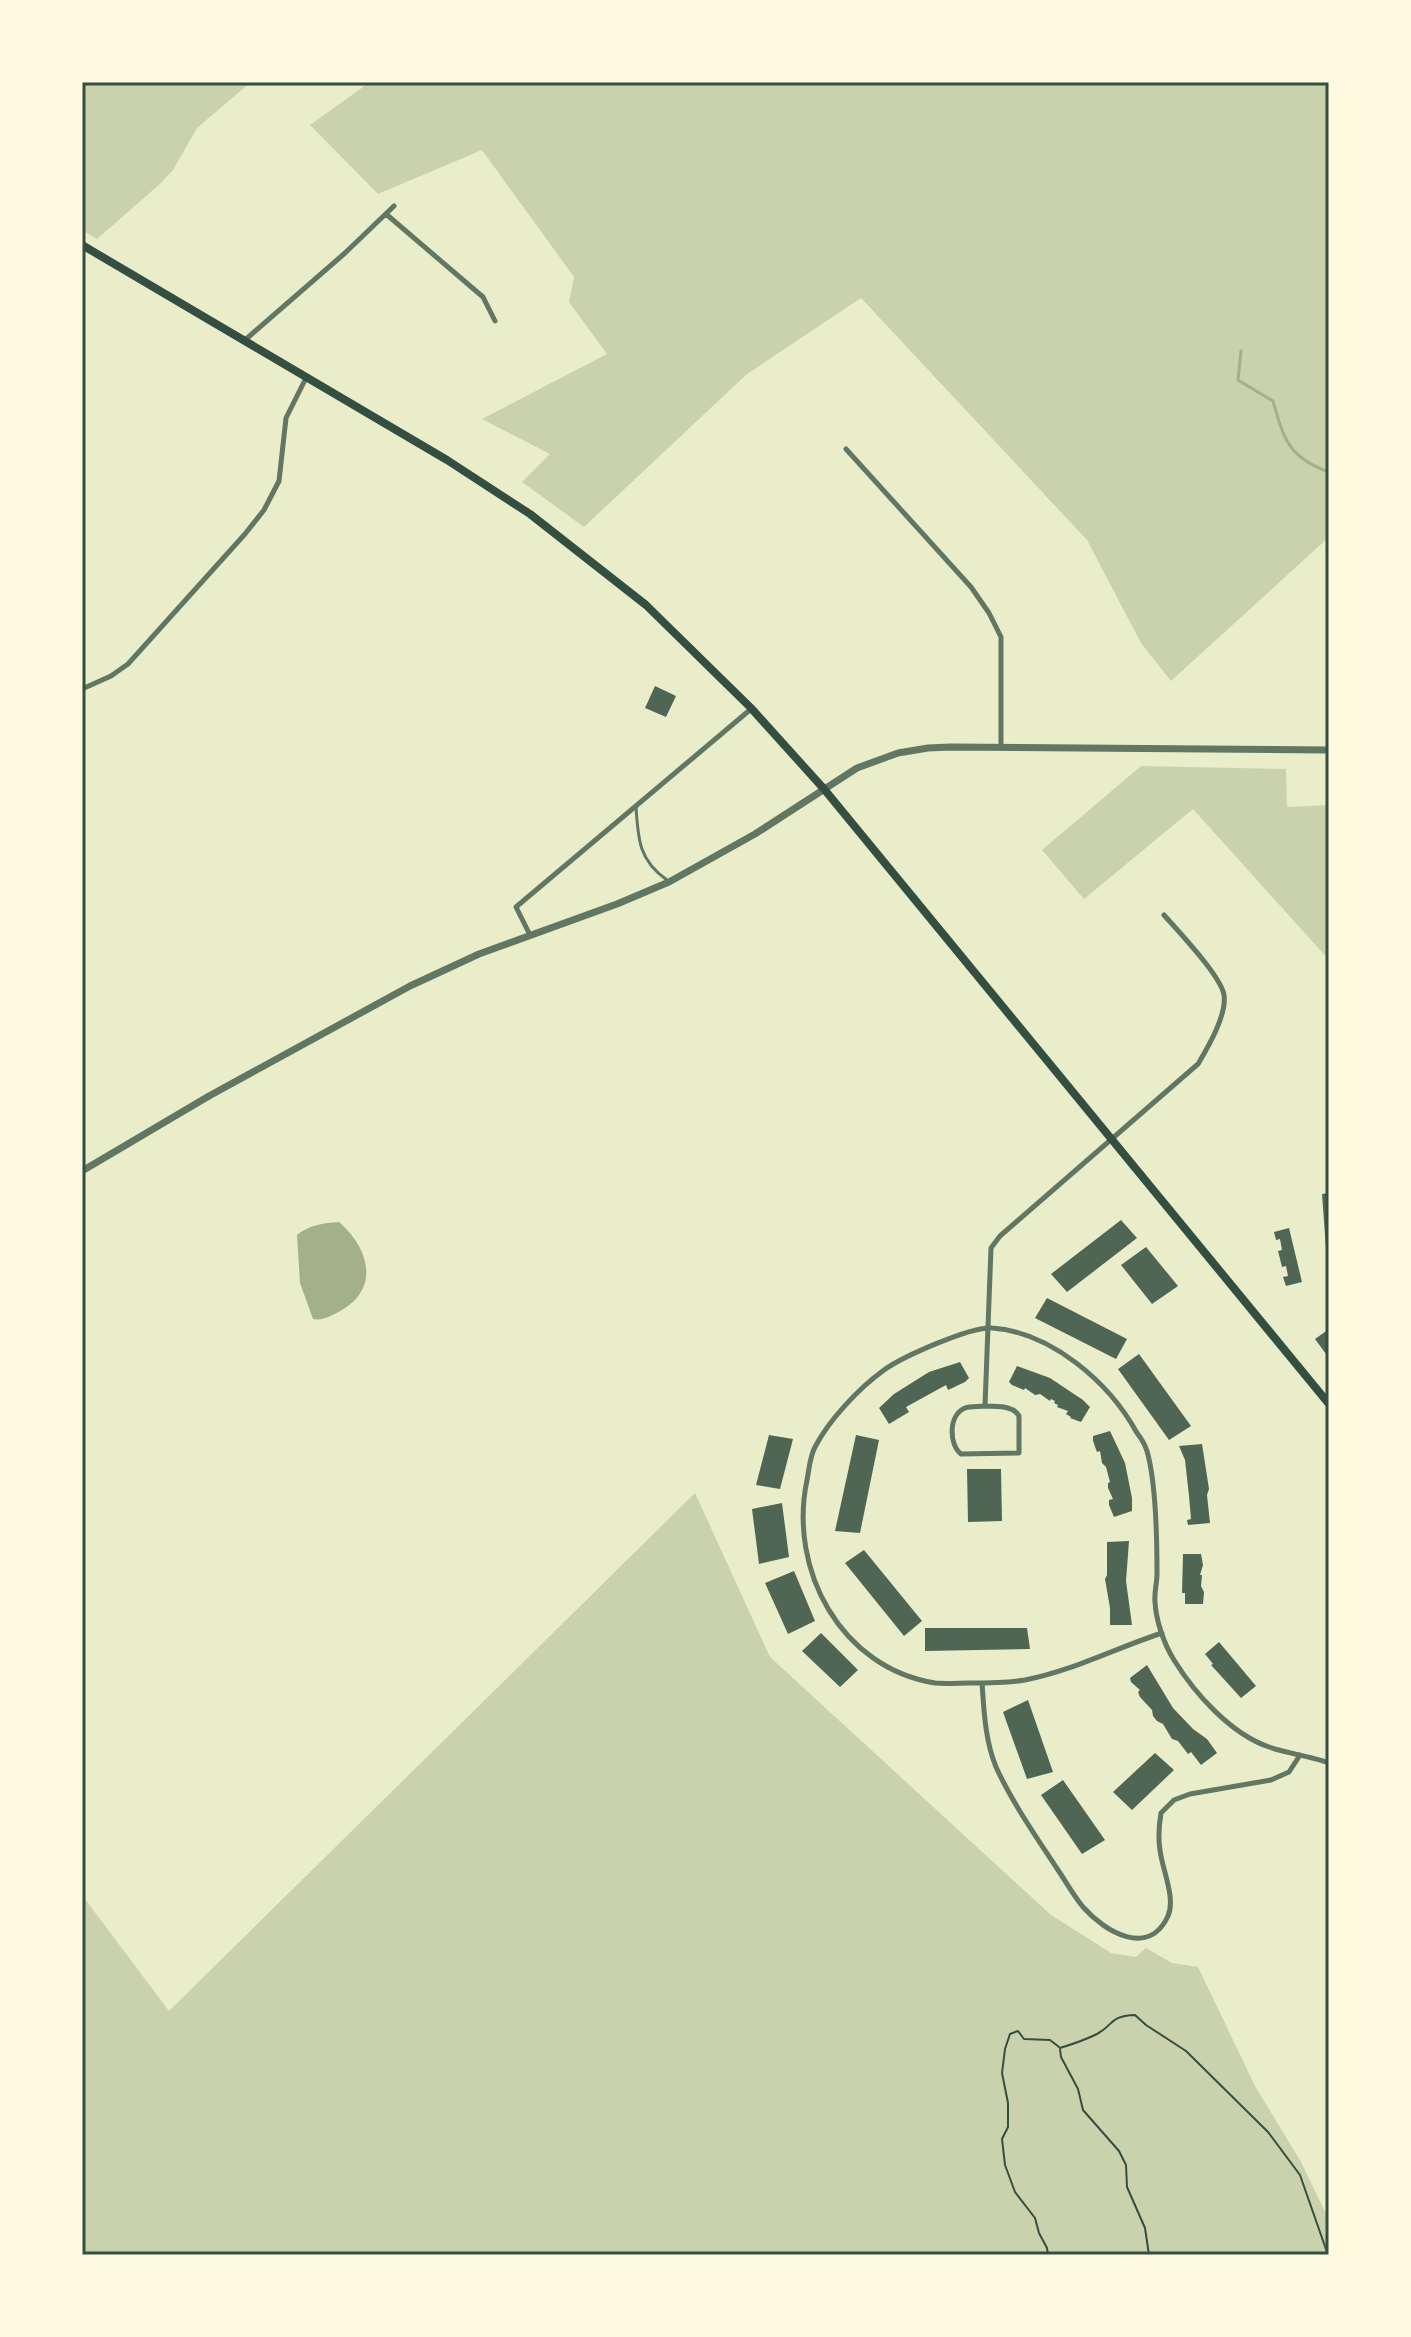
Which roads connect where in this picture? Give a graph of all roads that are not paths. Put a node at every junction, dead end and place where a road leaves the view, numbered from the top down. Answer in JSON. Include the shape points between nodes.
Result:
{"nodes":[{"id":1,"x":394,"y":206,"type":"dead end"},
{"id":2,"x":386,"y":214,"type":"junction"},
{"id":3,"x":82,"y":245,"type":"edge"},
{"id":4,"x":495,"y":321,"type":"dead end"},
{"id":5,"x":245,"y":341,"type":"junction"},
{"id":6,"x":306,"y":377,"type":"junction"},
{"id":7,"x":846,"y":449,"type":"dead end"},
{"id":8,"x":82,"y":689,"type":"edge"},
{"id":9,"x":751,"y":708,"type":"junction"},
{"id":10,"x":1001,"y":747,"type":"junction"},
{"id":11,"x":1329,"y":750,"type":"edge"},
{"id":12,"x":824,"y":789,"type":"junction"},
{"id":13,"x":636,"y":807,"type":"junction"},
{"id":14,"x":669,"y":882,"type":"junction"},
{"id":15,"x":1164,"y":915,"type":"dead end"},
{"id":16,"x":530,"y":935,"type":"junction"},
{"id":17,"x":1111,"y":1140,"type":"junction"},
{"id":18,"x":82,"y":1171,"type":"edge"},
{"id":19,"x":988,"y":1327,"type":"junction"},
{"id":20,"x":1329,"y":1404,"type":"edge"},
{"id":21,"x":985,"y":1406,"type":"junction"},
{"id":22,"x":1162,"y":1633,"type":"junction"},
{"id":23,"x":982,"y":1683,"type":"junction"},
{"id":24,"x":1300,"y":1755,"type":"junction"},
{"id":25,"x":1329,"y":1763,"type":"edge"}],
"edges":[{"from":1,"to":2,"type":"street"},
{"from":2,"to":4,"type":"street","via":[[483,297]]},
{"from":2,"to":5,"type":"street"},
{"from":3,"to":5,"type":"main road"},
{"from":5,"to":6,"type":"main road"},
{"from":6,"to":8,"type":"street","via":[[286,418],[279,481],[264,510],[128,664]]},
{"from":6,"to":9,"type":"main road","via":[[530,514],[646,605]]},
{"from":7,"to":10,"type":"street","via":[[989,613],[1001,637]]},
{"from":9,"to":12,"type":"main road"},
{"from":9,"to":13,"type":"street"},
{"from":10,"to":11,"type":"street"},
{"from":10,"to":12,"type":"street","via":[[898,753],[857,768]]},
{"from":12,"to":14,"type":"street"},
{"from":12,"to":17,"type":"main road"},
{"from":13,"to":14,"type":"lane","via":[[643,854],[654,872]]},
{"from":13,"to":16,"type":"street","via":[[516,907]]},
{"from":14,"to":16,"type":"street"},
{"from":15,"to":17,"type":"street","via":[[1204,961],[1224,994],[1220,1018],[1198,1064]]},
{"from":16,"to":18,"type":"street","via":[[410,986]]},
{"from":17,"to":19,"type":"street","via":[[991,1248]]},
{"from":17,"to":20,"type":"main road"},
{"from":19,"to":21,"type":"street"},
{"from":19,"to":22,"type":"street","via":[[1049,1345],[1102,1386],[1128,1415],[1147,1450],[1156,1535],[1155,1603]]},
{"from":19,"to":23,"type":"street","via":[[926,1348],[884,1370],[844,1406],[814,1449],[804,1494],[803,1536],[828,1611],[854,1644],[892,1669],[936,1683]]},
{"from":21,"to":21,"type":"street","via":[[966,1408],[954,1419],[956,1451],[1019,1453],[1016,1411]]},
{"from":22,"to":23,"type":"street","via":[[1067,1669]]},
{"from":22,"to":24,"type":"street","via":[[1174,1660],[1234,1729],[1266,1746]]},
{"from":23,"to":24,"type":"street","via":[[996,1766],[1028,1823],[1084,1908],[1118,1935],[1132,1939],[1144,1939],[1169,1915],[1159,1848],[1161,1813],[1190,1794],[1271,1780],[1289,1772]]},
{"from":24,"to":25,"type":"street"}]}
